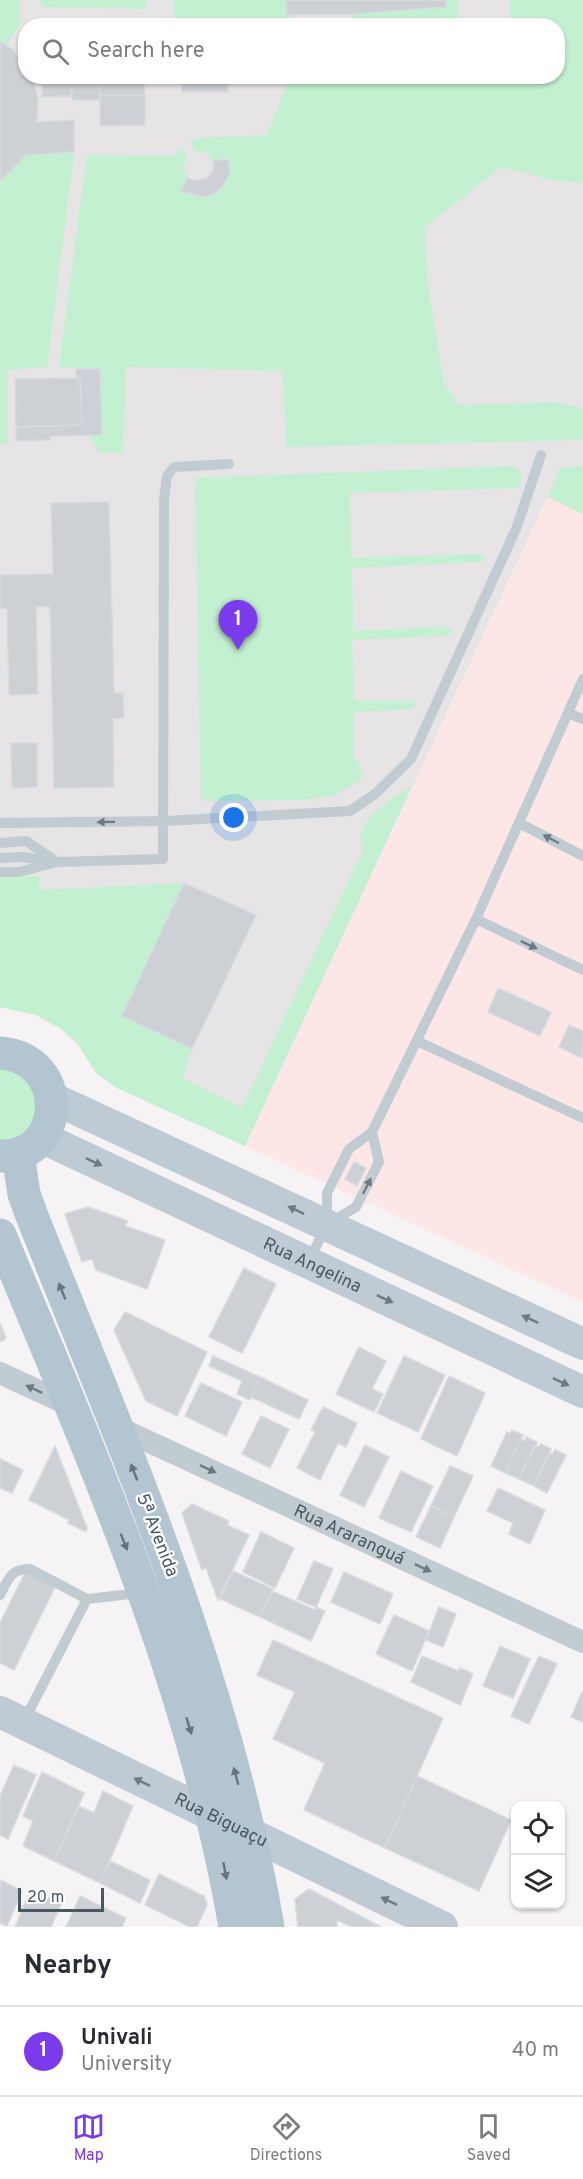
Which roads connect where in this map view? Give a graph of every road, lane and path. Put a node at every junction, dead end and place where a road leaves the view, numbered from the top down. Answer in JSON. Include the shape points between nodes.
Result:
{"nodes":[{"id":1,"x":541,"y":455,"type":"dead end"},
{"id":2,"x":229,"y":464,"type":"dead end"},
{"id":3,"x":583,"y":679,"type":"edge"},
{"id":4,"x":568,"y":713,"type":"junction"},
{"id":5,"x":583,"y":719,"type":"edge"},
{"id":6,"x":165,"y":821,"type":"junction"},
{"id":7,"x":0,"y":823,"type":"edge"},
{"id":8,"x":519,"y":823,"type":"junction"},
{"id":9,"x":0,"y":843,"type":"edge"},
{"id":10,"x":583,"y":856,"type":"edge"},
{"id":11,"x":0,"y":858,"type":"edge"},
{"id":12,"x":57,"y":862,"type":"junction"},
{"id":13,"x":0,"y":872,"type":"edge"},
{"id":14,"x":476,"y":920,"type":"junction"},
{"id":15,"x":583,"y":970,"type":"edge"},
{"id":16,"x":417,"y":1041,"type":"junction"},
{"id":17,"x":0,"y":1053,"type":"edge"},
{"id":18,"x":52,"y":1098,"type":"junction"},
{"id":19,"x":583,"y":1118,"type":"edge"},
{"id":20,"x":372,"y":1132,"type":"junction"},
{"id":21,"x":20,"y":1149,"type":"edge"},
{"id":22,"x":327,"y":1224,"type":"junction"},
{"id":23,"x":0,"y":1235,"type":"edge"},
{"id":24,"x":308,"y":1263,"type":"junction"},
{"id":25,"x":583,"y":1344,"type":"edge"},
{"id":26,"x":0,"y":1373,"type":"edge"},
{"id":27,"x":583,"y":1392,"type":"edge"},
{"id":28,"x":69,"y":1405,"type":"junction"},
{"id":29,"x":117,"y":1427,"type":"junction"},
{"id":30,"x":144,"y":1593,"type":"junction"},
{"id":31,"x":0,"y":1595,"type":"edge"},
{"id":32,"x":87,"y":1599,"type":"junction"},
{"id":33,"x":583,"y":1642,"type":"edge"},
{"id":34,"x":11,"y":1718,"type":"edge"},
{"id":35,"x":214,"y":1816,"type":"junction"},
{"id":36,"x":249,"y":1833,"type":"junction"},
{"id":37,"x":235,"y":1927,"type":"edge"},
{"id":38,"x":268,"y":1927,"type":"edge"},
{"id":39,"x":442,"y":1927,"type":"edge"}],
"edges":[{"from":1,"to":6,"type":"lane","via":[[516,529],[411,759],[350,811]]},
{"from":2,"to":6,"type":"lane","via":[[174,467],[167,476]]},
{"from":3,"to":4,"type":"lane"},
{"from":4,"to":5,"type":"lane"},
{"from":4,"to":8,"type":"lane"},
{"from":6,"to":7,"type":"lane","one_way":true},
{"from":6,"to":12,"type":"lane","via":[[163,859]]},
{"from":10,"to":8,"type":"lane","one_way":true},
{"from":8,"to":14,"type":"lane"},
{"from":9,"to":12,"type":"lane","via":[[26,841]]},
{"from":11,"to":12,"type":"lane"},
{"from":12,"to":13,"type":"lane","via":[[19,872]]},
{"from":14,"to":15,"type":"lane","one_way":true},
{"from":14,"to":16,"type":"lane"},
{"from":16,"to":19,"type":"lane"},
{"from":16,"to":20,"type":"lane"},
{"from":17,"to":18,"type":"main road","via":[[27,1059],[39,1069]]},
{"from":18,"to":21,"type":"main road","via":[[49,1125]]},
{"from":22,"to":18,"type":"street","one_way":true},
{"from":20,"to":22,"type":"lane","via":[[349,1149],[336,1174],[327,1193]]},
{"from":22,"to":20,"type":"lane","one_way":true,"via":[[356,1207],[379,1162]]},
{"from":21,"to":24,"type":"street","name":"Rua Angelina","one_way":true},
{"from":29,"to":21,"type":"main road","name":"5ª Avenida","one_way":true,"via":[[28,1205]]},
{"from":22,"to":24,"type":"lane"},
{"from":25,"to":22,"type":"street","one_way":true},
{"from":23,"to":28,"type":"main road","name":"5ª Avenida"},
{"from":24,"to":27,"type":"street","name":"Rua Angelina","one_way":true},
{"from":28,"to":26,"type":"street","one_way":true},
{"from":28,"to":30,"type":"main road","name":"5ª Avenida","one_way":true},
{"from":29,"to":33,"type":"street","name":"Rua Araranguá","one_way":true},
{"from":36,"to":29,"type":"main road","name":"5ª Avenida","one_way":true,"via":[[192,1625]]},
{"from":30,"to":32,"type":"lane"},
{"from":30,"to":35,"type":"main road","name":"5ª Avenida","one_way":true,"via":[[179,1694]]},
{"from":31,"to":32,"type":"lane","via":[[11,1573],[30,1569]]},
{"from":32,"to":34,"type":"lane"},
{"from":35,"to":34,"type":"street","name":"Rua Biguaçu","one_way":true},
{"from":35,"to":36,"type":"street","name":"Rua Biguaçu"},
{"from":35,"to":37,"type":"main road","name":"5ª Avenida","one_way":true},
{"from":36,"to":38,"type":"main road","name":"5ª Avenida"},
{"from":39,"to":36,"type":"street","name":"Rua Biguaçu","one_way":true}]}
